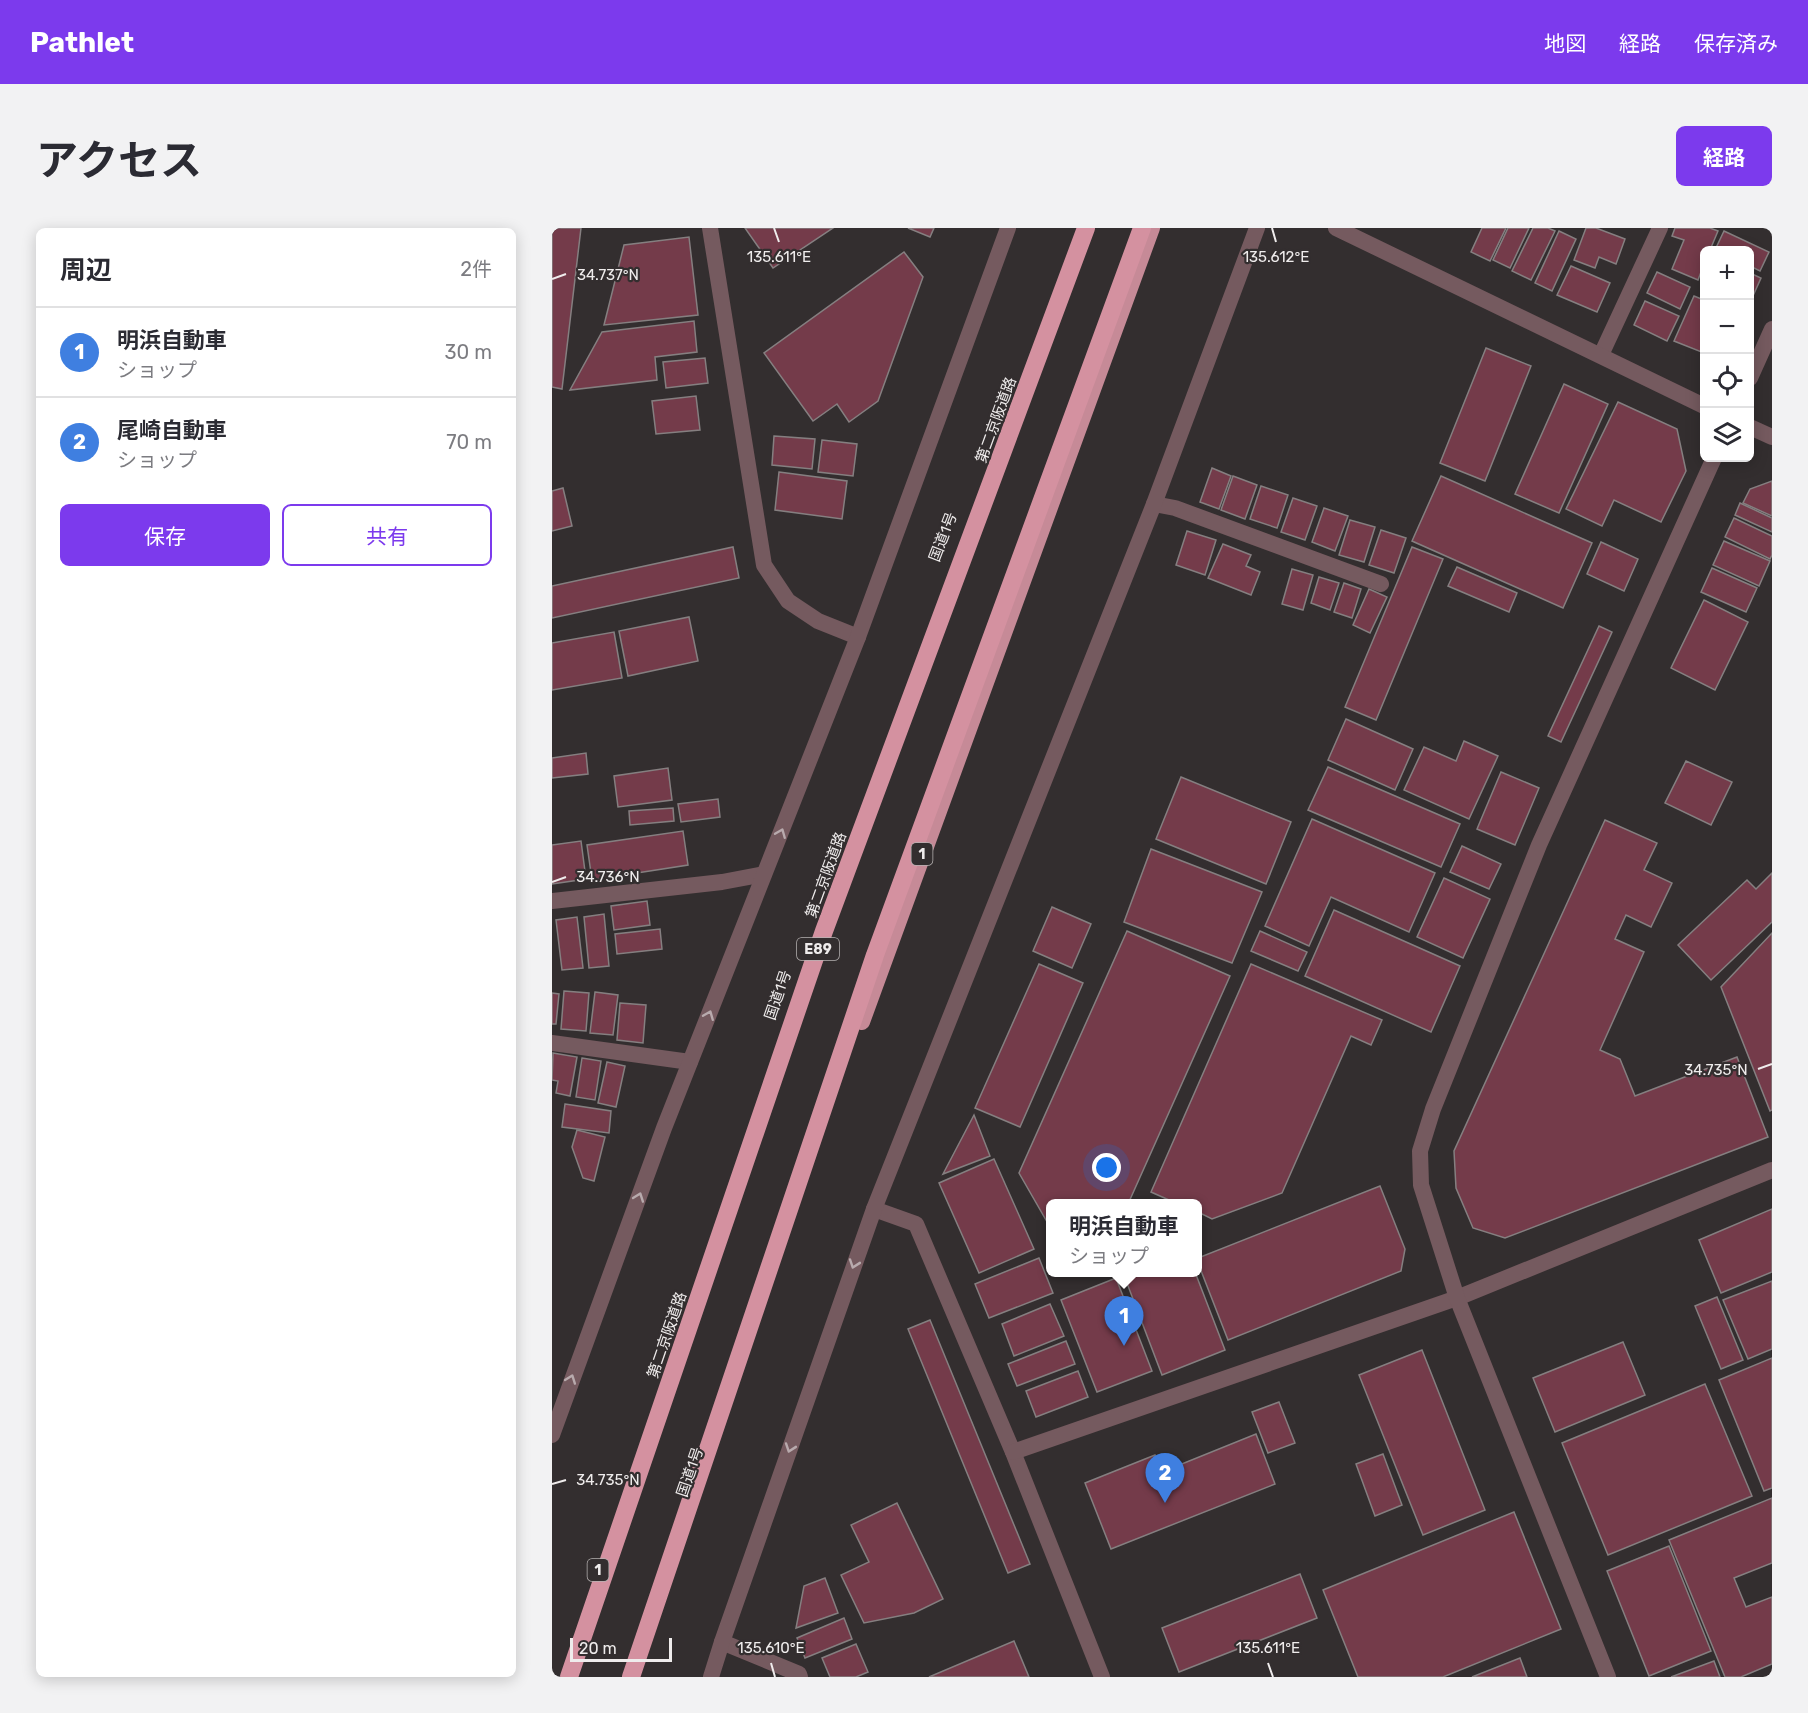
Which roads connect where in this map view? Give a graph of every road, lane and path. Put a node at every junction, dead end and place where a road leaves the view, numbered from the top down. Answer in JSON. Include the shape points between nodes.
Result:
{"nodes":[{"id":1,"x":710,"y":228,"type":"edge"},
{"id":2,"x":1008,"y":228,"type":"edge"},
{"id":3,"x":1078,"y":228,"type":"edge"},
{"id":4,"x":1086,"y":228,"type":"edge"},
{"id":5,"x":1142,"y":228,"type":"edge"},
{"id":6,"x":1152,"y":228,"type":"edge"},
{"id":7,"x":1257,"y":228,"type":"edge"},
{"id":8,"x":1335,"y":228,"type":"edge"},
{"id":9,"x":1660,"y":228,"type":"edge"},
{"id":10,"x":1772,"y":328,"type":"edge"},
{"id":11,"x":1601,"y":355,"type":"junction"},
{"id":12,"x":1754,"y":367,"type":"edge"},
{"id":13,"x":1700,"y":404,"type":"edge"},
{"id":14,"x":1754,"y":429,"type":"edge"},
{"id":15,"x":1772,"y":437,"type":"edge"},
{"id":16,"x":1712,"y":462,"type":"edge"},
{"id":17,"x":1154,"y":504,"type":"junction"},
{"id":18,"x":1381,"y":584,"type":"dead end"},
{"id":19,"x":858,"y":637,"type":"junction"},
{"id":20,"x":764,"y":874,"type":"junction"},
{"id":21,"x":552,"y":901,"type":"edge"},
{"id":22,"x":552,"y":1043,"type":"edge"},
{"id":23,"x":690,"y":1062,"type":"junction"},
{"id":24,"x":1772,"y":1170,"type":"edge"},
{"id":25,"x":874,"y":1209,"type":"junction"},
{"id":26,"x":1457,"y":1298,"type":"junction"},
{"id":27,"x":552,"y":1435,"type":"edge"},
{"id":28,"x":1012,"y":1452,"type":"junction"},
{"id":29,"x":722,"y":1642,"type":"junction"},
{"id":30,"x":562,"y":1677,"type":"edge"},
{"id":31,"x":569,"y":1677,"type":"edge"},
{"id":32,"x":631,"y":1677,"type":"edge"},
{"id":33,"x":639,"y":1677,"type":"edge"},
{"id":34,"x":711,"y":1677,"type":"edge"},
{"id":35,"x":800,"y":1677,"type":"edge"},
{"id":36,"x":1102,"y":1677,"type":"edge"},
{"id":37,"x":1608,"y":1677,"type":"edge"}],
"edges":[{"from":1,"to":19,"type":"street","via":[[764,565],[788,601],[818,621]]},
{"from":2,"to":19,"type":"street"},
{"from":3,"to":30,"type":"highway","name":"国道1号","number":"1","via":[[880,758]]},
{"from":4,"to":31,"type":"highway","name":"第二京阪道路","number":"E89","via":[[824,931]]},
{"from":5,"to":32,"type":"highway","via":[[875,955]]},
{"from":6,"to":33,"type":"highway","name":"国道1号","number":"1","via":[[883,959]]},
{"from":7,"to":17,"type":"street"},
{"from":8,"to":11,"type":"street"},
{"from":9,"to":11,"type":"street"},
{"from":10,"to":12,"type":"street"},
{"from":11,"to":13,"type":"street"},
{"from":14,"to":15,"type":"street"},
{"from":16,"to":26,"type":"street","via":[[1539,845],[1420,1151],[1422,1185]]},
{"from":17,"to":18,"type":"street","via":[[1175,508]]},
{"from":17,"to":25,"type":"street"},
{"from":20,"to":19,"type":"street","one_way":true},
{"from":20,"to":21,"type":"street"},
{"from":23,"to":20,"type":"street","one_way":true},
{"from":22,"to":23,"type":"street"},
{"from":27,"to":23,"type":"street","one_way":true},
{"from":24,"to":26,"type":"street"},
{"from":25,"to":28,"type":"street","via":[[916,1224]]},
{"from":25,"to":29,"type":"street","one_way":true},
{"from":26,"to":28,"type":"street"},
{"from":26,"to":37,"type":"street"},
{"from":28,"to":36,"type":"street"},
{"from":29,"to":34,"type":"street"},
{"from":29,"to":35,"type":"street"}]}
